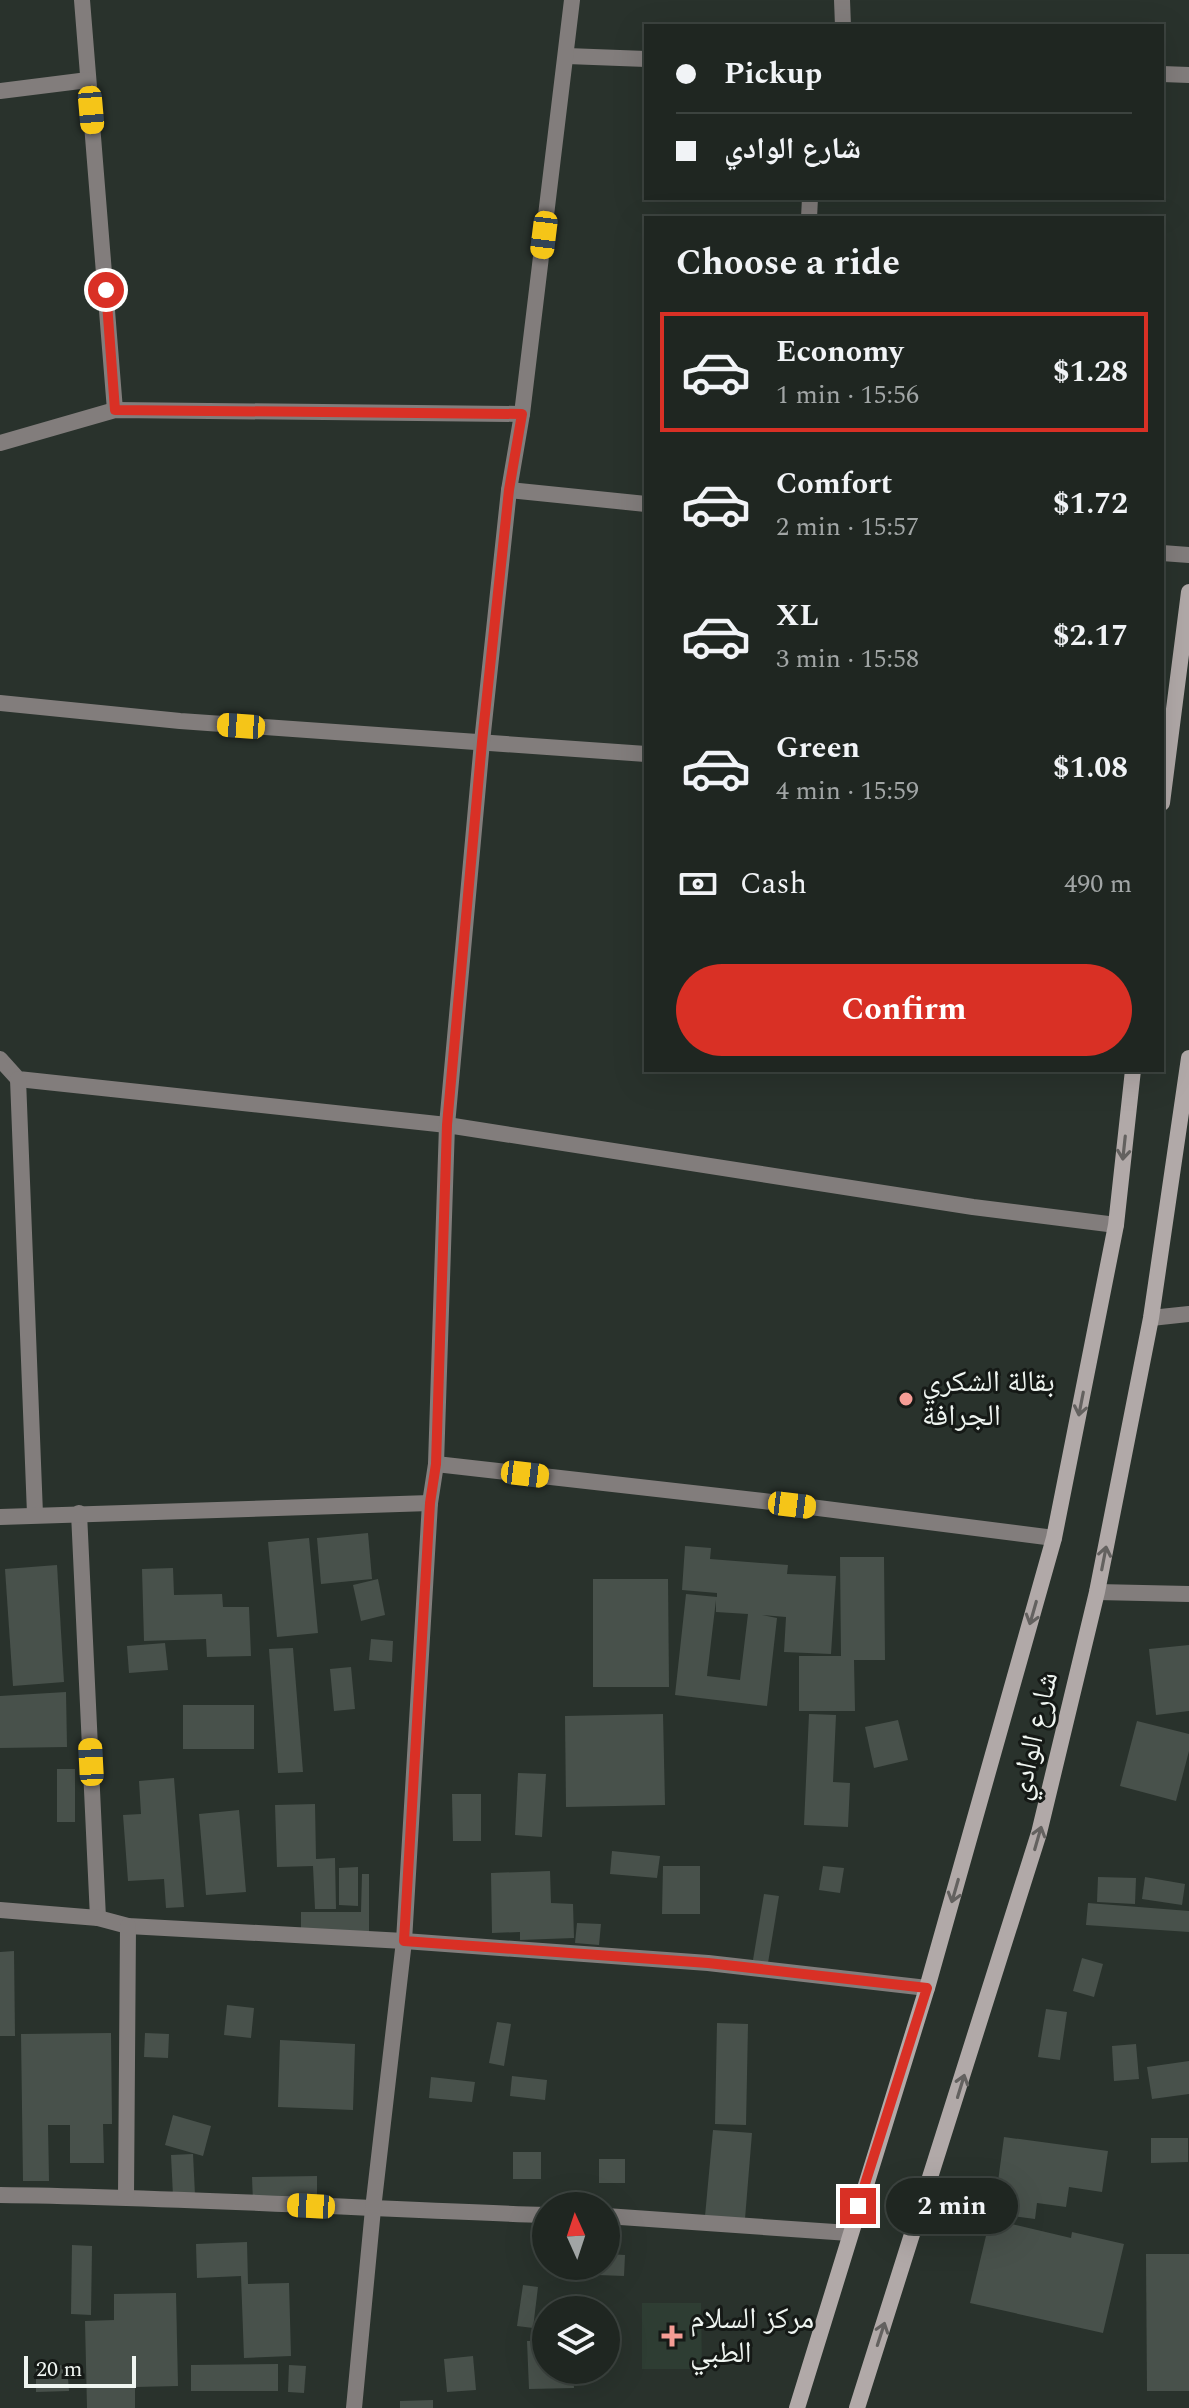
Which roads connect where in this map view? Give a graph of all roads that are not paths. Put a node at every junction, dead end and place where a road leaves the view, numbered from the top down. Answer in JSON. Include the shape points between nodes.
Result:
{"nodes":[{"id":1,"x":82,"y":0,"type":"edge"},
{"id":2,"x":572,"y":0,"type":"edge"},
{"id":3,"x":842,"y":0,"type":"edge"},
{"id":4,"x":843,"y":24,"type":"edge"},
{"id":5,"x":567,"y":56,"type":"junction"},
{"id":6,"x":644,"y":59,"type":"edge"},
{"id":7,"x":1164,"y":74,"type":"edge"},
{"id":8,"x":1189,"y":75,"type":"edge"},
{"id":9,"x":88,"y":80,"type":"junction"},
{"id":10,"x":0,"y":91,"type":"edge"},
{"id":11,"x":115,"y":410,"type":"junction"},
{"id":12,"x":522,"y":414,"type":"junction"},
{"id":13,"x":0,"y":443,"type":"edge"},
{"id":14,"x":509,"y":490,"type":"junction"},
{"id":15,"x":644,"y":504,"type":"edge"},
{"id":16,"x":1164,"y":553,"type":"edge"},
{"id":17,"x":1189,"y":555,"type":"edge"},
{"id":18,"x":1189,"y":592,"type":"edge"},
{"id":19,"x":0,"y":703,"type":"edge"},
{"id":20,"x":482,"y":742,"type":"junction"},
{"id":21,"x":644,"y":754,"type":"edge"},
{"id":22,"x":1164,"y":784,"type":"edge"},
{"id":23,"x":1189,"y":1058,"type":"edge"},
{"id":24,"x":0,"y":1059,"type":"edge"},
{"id":25,"x":1133,"y":1072,"type":"edge"},
{"id":26,"x":18,"y":1079,"type":"junction"},
{"id":27,"x":447,"y":1125,"type":"junction"},
{"id":28,"x":1116,"y":1225,"type":"junction"},
{"id":29,"x":1189,"y":1314,"type":"edge"},
{"id":30,"x":1151,"y":1318,"type":"junction"},
{"id":31,"x":436,"y":1464,"type":"junction"},
{"id":32,"x":430,"y":1503,"type":"junction"},
{"id":33,"x":79,"y":1513,"type":"junction"},
{"id":34,"x":35,"y":1514,"type":"junction"},
{"id":35,"x":0,"y":1517,"type":"edge"},
{"id":36,"x":1054,"y":1538,"type":"junction"},
{"id":37,"x":1097,"y":1592,"type":"junction"},
{"id":38,"x":1189,"y":1594,"type":"edge"},
{"id":39,"x":0,"y":1910,"type":"edge"},
{"id":40,"x":98,"y":1918,"type":"junction"},
{"id":41,"x":128,"y":1926,"type":"junction"},
{"id":42,"x":404,"y":1941,"type":"junction"},
{"id":43,"x":927,"y":1988,"type":"junction"},
{"id":44,"x":0,"y":2195,"type":"edge"},
{"id":45,"x":126,"y":2196,"type":"junction"},
{"id":46,"x":373,"y":2209,"type":"junction"},
{"id":47,"x":532,"y":2215,"type":"edge"},
{"id":48,"x":620,"y":2217,"type":"edge"},
{"id":49,"x":849,"y":2233,"type":"junction"},
{"id":50,"x":354,"y":2408,"type":"edge"},
{"id":51,"x":797,"y":2408,"type":"edge"},
{"id":52,"x":857,"y":2408,"type":"edge"}],
"edges":[{"from":1,"to":9,"type":"street"},
{"from":2,"to":5,"type":"street"},
{"from":3,"to":4,"type":"street"},
{"from":5,"to":6,"type":"street"},
{"from":5,"to":12,"type":"street"},
{"from":7,"to":8,"type":"street"},
{"from":9,"to":10,"type":"street"},
{"from":9,"to":11,"type":"street"},
{"from":11,"to":12,"type":"street"},
{"from":11,"to":13,"type":"street"},
{"from":12,"to":14,"type":"street"},
{"from":14,"to":15,"type":"street"},
{"from":14,"to":20,"type":"street"},
{"from":16,"to":17,"type":"street"},
{"from":18,"to":22,"type":"main road"},
{"from":19,"to":20,"type":"street"},
{"from":20,"to":21,"type":"street"},
{"from":20,"to":27,"type":"street"},
{"from":23,"to":30,"type":"main road","name":"شارع الوادي"},
{"from":24,"to":26,"type":"street"},
{"from":25,"to":28,"type":"main road","name":"شارع الوادي","one_way":true},
{"from":26,"to":27,"type":"street"},
{"from":26,"to":34,"type":"street"},
{"from":27,"to":28,"type":"street"},
{"from":27,"to":31,"type":"street"},
{"from":28,"to":36,"type":"main road","name":"شارع الوادي","one_way":true},
{"from":29,"to":30,"type":"street"},
{"from":37,"to":30,"type":"main road","name":"شارع الوادي","one_way":true},
{"from":31,"to":32,"type":"street"},
{"from":31,"to":36,"type":"street"},
{"from":32,"to":33,"type":"street"},
{"from":32,"to":42,"type":"street"},
{"from":33,"to":34,"type":"street"},
{"from":33,"to":40,"type":"street"},
{"from":34,"to":35,"type":"street"},
{"from":36,"to":43,"type":"main road","name":"شارع الوادي","one_way":true},
{"from":37,"to":38,"type":"street"},
{"from":52,"to":37,"type":"main road","name":"شارع الوادي","one_way":true,"via":[[1039,1833]]},
{"from":39,"to":40,"type":"street"},
{"from":40,"to":41,"type":"street"},
{"from":41,"to":42,"type":"street"},
{"from":41,"to":45,"type":"street"},
{"from":42,"to":43,"type":"street","via":[[708,1963]]},
{"from":42,"to":46,"type":"street"},
{"from":43,"to":49,"type":"main road","name":"شارع الوادي"},
{"from":44,"to":45,"type":"street"},
{"from":45,"to":46,"type":"street"},
{"from":46,"to":47,"type":"street"},
{"from":46,"to":50,"type":"street"},
{"from":48,"to":49,"type":"street"},
{"from":49,"to":51,"type":"main road","name":"شارع الوادي"}]}
